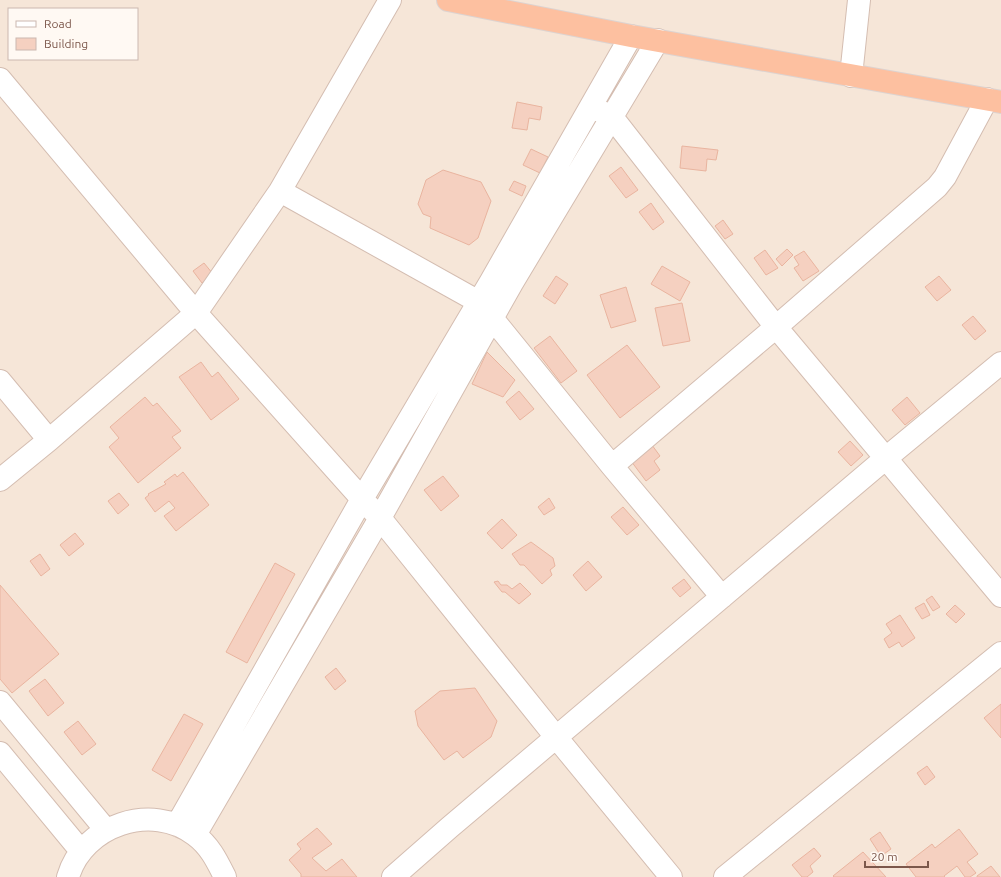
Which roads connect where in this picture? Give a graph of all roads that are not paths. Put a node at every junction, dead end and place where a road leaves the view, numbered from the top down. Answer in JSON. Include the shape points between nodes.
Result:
{"nodes":[{"id":1,"x":390,"y":0,"type":"edge"},
{"id":2,"x":448,"y":0,"type":"edge"},
{"id":3,"x":859,"y":0,"type":"edge"},
{"id":4,"x":631,"y":36,"type":"junction"},
{"id":5,"x":658,"y":40,"type":"junction"},
{"id":6,"x":851,"y":76,"type":"junction"},
{"id":7,"x":0,"y":79,"type":"edge"},
{"id":8,"x":994,"y":101,"type":"edge"},
{"id":9,"x":592,"y":106,"type":"junction"},
{"id":10,"x":612,"y":117,"type":"junction"},
{"id":11,"x":280,"y":191,"type":"junction"},
{"id":12,"x":486,"y":310,"type":"junction"},
{"id":13,"x":196,"y":313,"type":"junction"},
{"id":14,"x":776,"y":327,"type":"junction"},
{"id":15,"x":1001,"y":363,"type":"edge"},
{"id":16,"x":0,"y":382,"type":"edge"},
{"id":17,"x":49,"y":440,"type":"junction"},
{"id":18,"x":886,"y":458,"type":"junction"},
{"id":19,"x":612,"y":466,"type":"junction"},
{"id":20,"x":0,"y":480,"type":"edge"},
{"id":21,"x":362,"y":499,"type":"junction"},
{"id":22,"x":380,"y":518,"type":"junction"},
{"id":23,"x":1001,"y":596,"type":"edge"},
{"id":24,"x":722,"y":597,"type":"junction"},
{"id":25,"x":1001,"y":653,"type":"edge"},
{"id":26,"x":0,"y":702,"type":"edge"},
{"id":27,"x":556,"y":737,"type":"junction"},
{"id":28,"x":0,"y":753,"type":"edge"},
{"id":29,"x":106,"y":830,"type":"junction"},
{"id":30,"x":186,"y":830,"type":"junction"},
{"id":31,"x":81,"y":851,"type":"junction"},
{"id":32,"x":68,"y":877,"type":"edge"},
{"id":33,"x":225,"y":877,"type":"edge"},
{"id":34,"x":393,"y":877,"type":"edge"},
{"id":35,"x":671,"y":877,"type":"edge"},
{"id":36,"x":725,"y":877,"type":"edge"}],
"edges":[{"from":1,"to":11,"type":"street"},
{"from":2,"to":4,"type":"highway"},
{"from":3,"to":6,"type":"street"},
{"from":4,"to":5,"type":"highway"},
{"from":4,"to":9,"type":"street"},
{"from":5,"to":6,"type":"highway"},
{"from":5,"to":10,"type":"street"},
{"from":6,"to":8,"type":"highway"},
{"from":7,"to":13,"type":"street"},
{"from":8,"to":14,"type":"street","via":[[937,187]]},
{"from":9,"to":10,"type":"street"},
{"from":9,"to":12,"type":"street"},
{"from":10,"to":12,"type":"street"},
{"from":10,"to":14,"type":"street"},
{"from":11,"to":12,"type":"street"},
{"from":11,"to":13,"type":"street"},
{"from":12,"to":19,"type":"street"},
{"from":12,"to":21,"type":"street"},
{"from":12,"to":22,"type":"street"},
{"from":13,"to":17,"type":"street"},
{"from":13,"to":21,"type":"street"},
{"from":14,"to":18,"type":"street"},
{"from":14,"to":19,"type":"street"},
{"from":15,"to":18,"type":"street"},
{"from":16,"to":17,"type":"street"},
{"from":17,"to":20,"type":"street"},
{"from":18,"to":23,"type":"street"},
{"from":18,"to":24,"type":"street"},
{"from":19,"to":24,"type":"street"},
{"from":21,"to":22,"type":"street"},
{"from":21,"to":30,"type":"street"},
{"from":22,"to":27,"type":"street"},
{"from":22,"to":30,"type":"street"},
{"from":24,"to":27,"type":"street"},
{"from":25,"to":36,"type":"street"},
{"from":26,"to":29,"type":"street"},
{"from":27,"to":34,"type":"street"},
{"from":27,"to":35,"type":"street"},
{"from":28,"to":31,"type":"street"},
{"from":29,"to":30,"type":"street","via":[[123,823],[141,820],[160,821]]},
{"from":29,"to":31,"type":"street"},
{"from":30,"to":33,"type":"street","via":[[214,854]]},
{"from":31,"to":32,"type":"street"}]}
